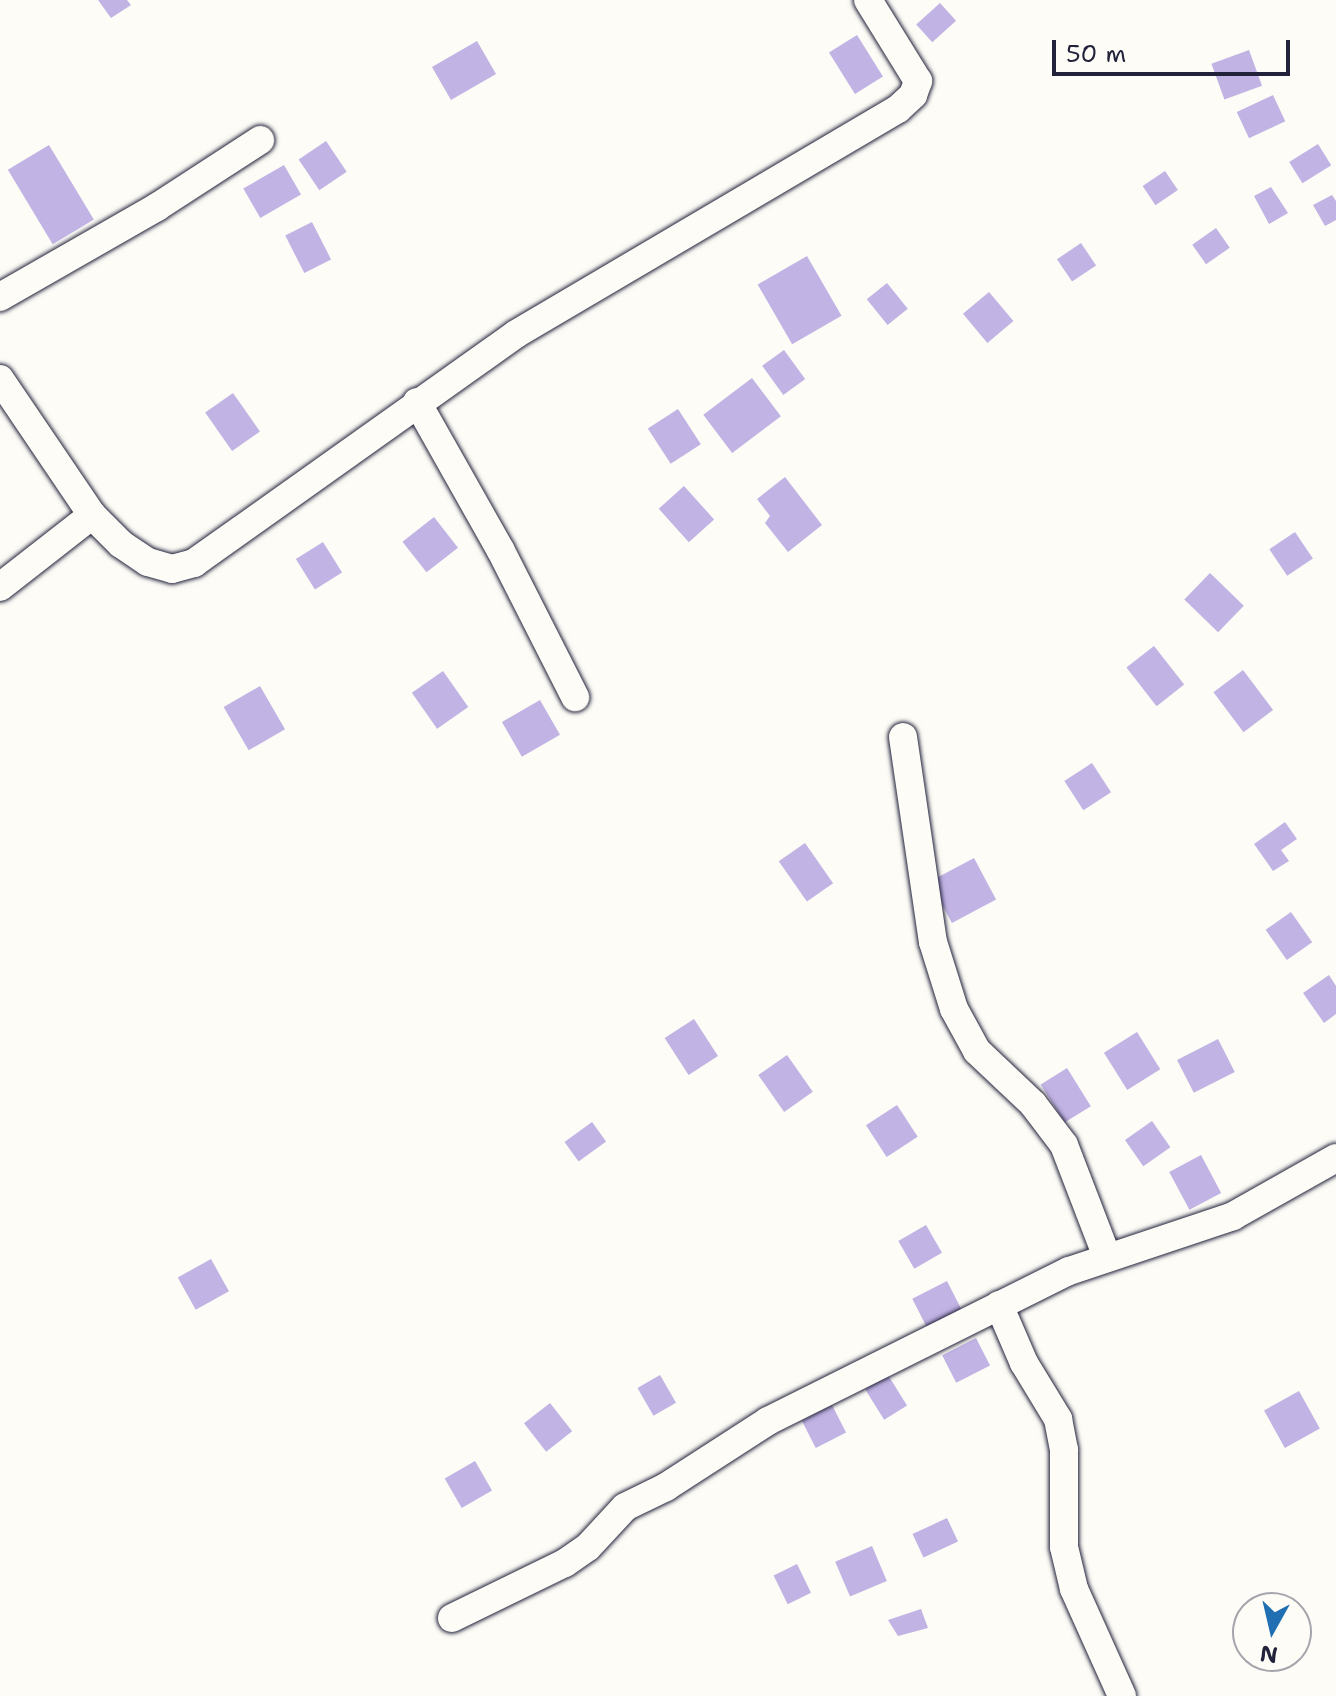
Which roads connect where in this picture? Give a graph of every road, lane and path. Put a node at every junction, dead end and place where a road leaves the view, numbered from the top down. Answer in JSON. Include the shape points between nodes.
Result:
{"nodes":[{"id":1,"x":868,"y":0,"type":"edge"},
{"id":2,"x":260,"y":140,"type":"dead end"},
{"id":3,"x":0,"y":297,"type":"edge"},
{"id":4,"x":0,"y":379,"type":"edge"},
{"id":5,"x":417,"y":402,"type":"junction"},
{"id":6,"x":92,"y":515,"type":"junction"},
{"id":7,"x":0,"y":587,"type":"edge"},
{"id":8,"x":575,"y":697,"type":"dead end"},
{"id":9,"x":903,"y":737,"type":"dead end"},
{"id":10,"x":1336,"y":1158,"type":"edge"},
{"id":11,"x":1107,"y":1257,"type":"junction"},
{"id":12,"x":999,"y":1305,"type":"junction"},
{"id":13,"x":452,"y":1618,"type":"dead end"},
{"id":14,"x":1122,"y":1696,"type":"edge"}],
"edges":[{"from":1,"to":5,"type":"street","via":[[918,81],[913,95],[898,109],[516,334]]},
{"from":2,"to":3,"type":"street","via":[[157,207]]},
{"from":4,"to":6,"type":"street"},
{"from":5,"to":6,"type":"street","via":[[194,563],[172,569],[148,562]]},
{"from":5,"to":8,"type":"street"},
{"from":6,"to":7,"type":"street"},
{"from":9,"to":11,"type":"street","via":[[933,942],[954,1009],[977,1051],[1033,1104],[1064,1145]]},
{"from":10,"to":11,"type":"street","via":[[1233,1216]]},
{"from":11,"to":12,"type":"street"},
{"from":12,"to":13,"type":"street","via":[[768,1421],[625,1507],[565,1563]]},
{"from":12,"to":14,"type":"street","via":[[1024,1363],[1058,1419],[1064,1450],[1064,1547],[1074,1589]]}]}
